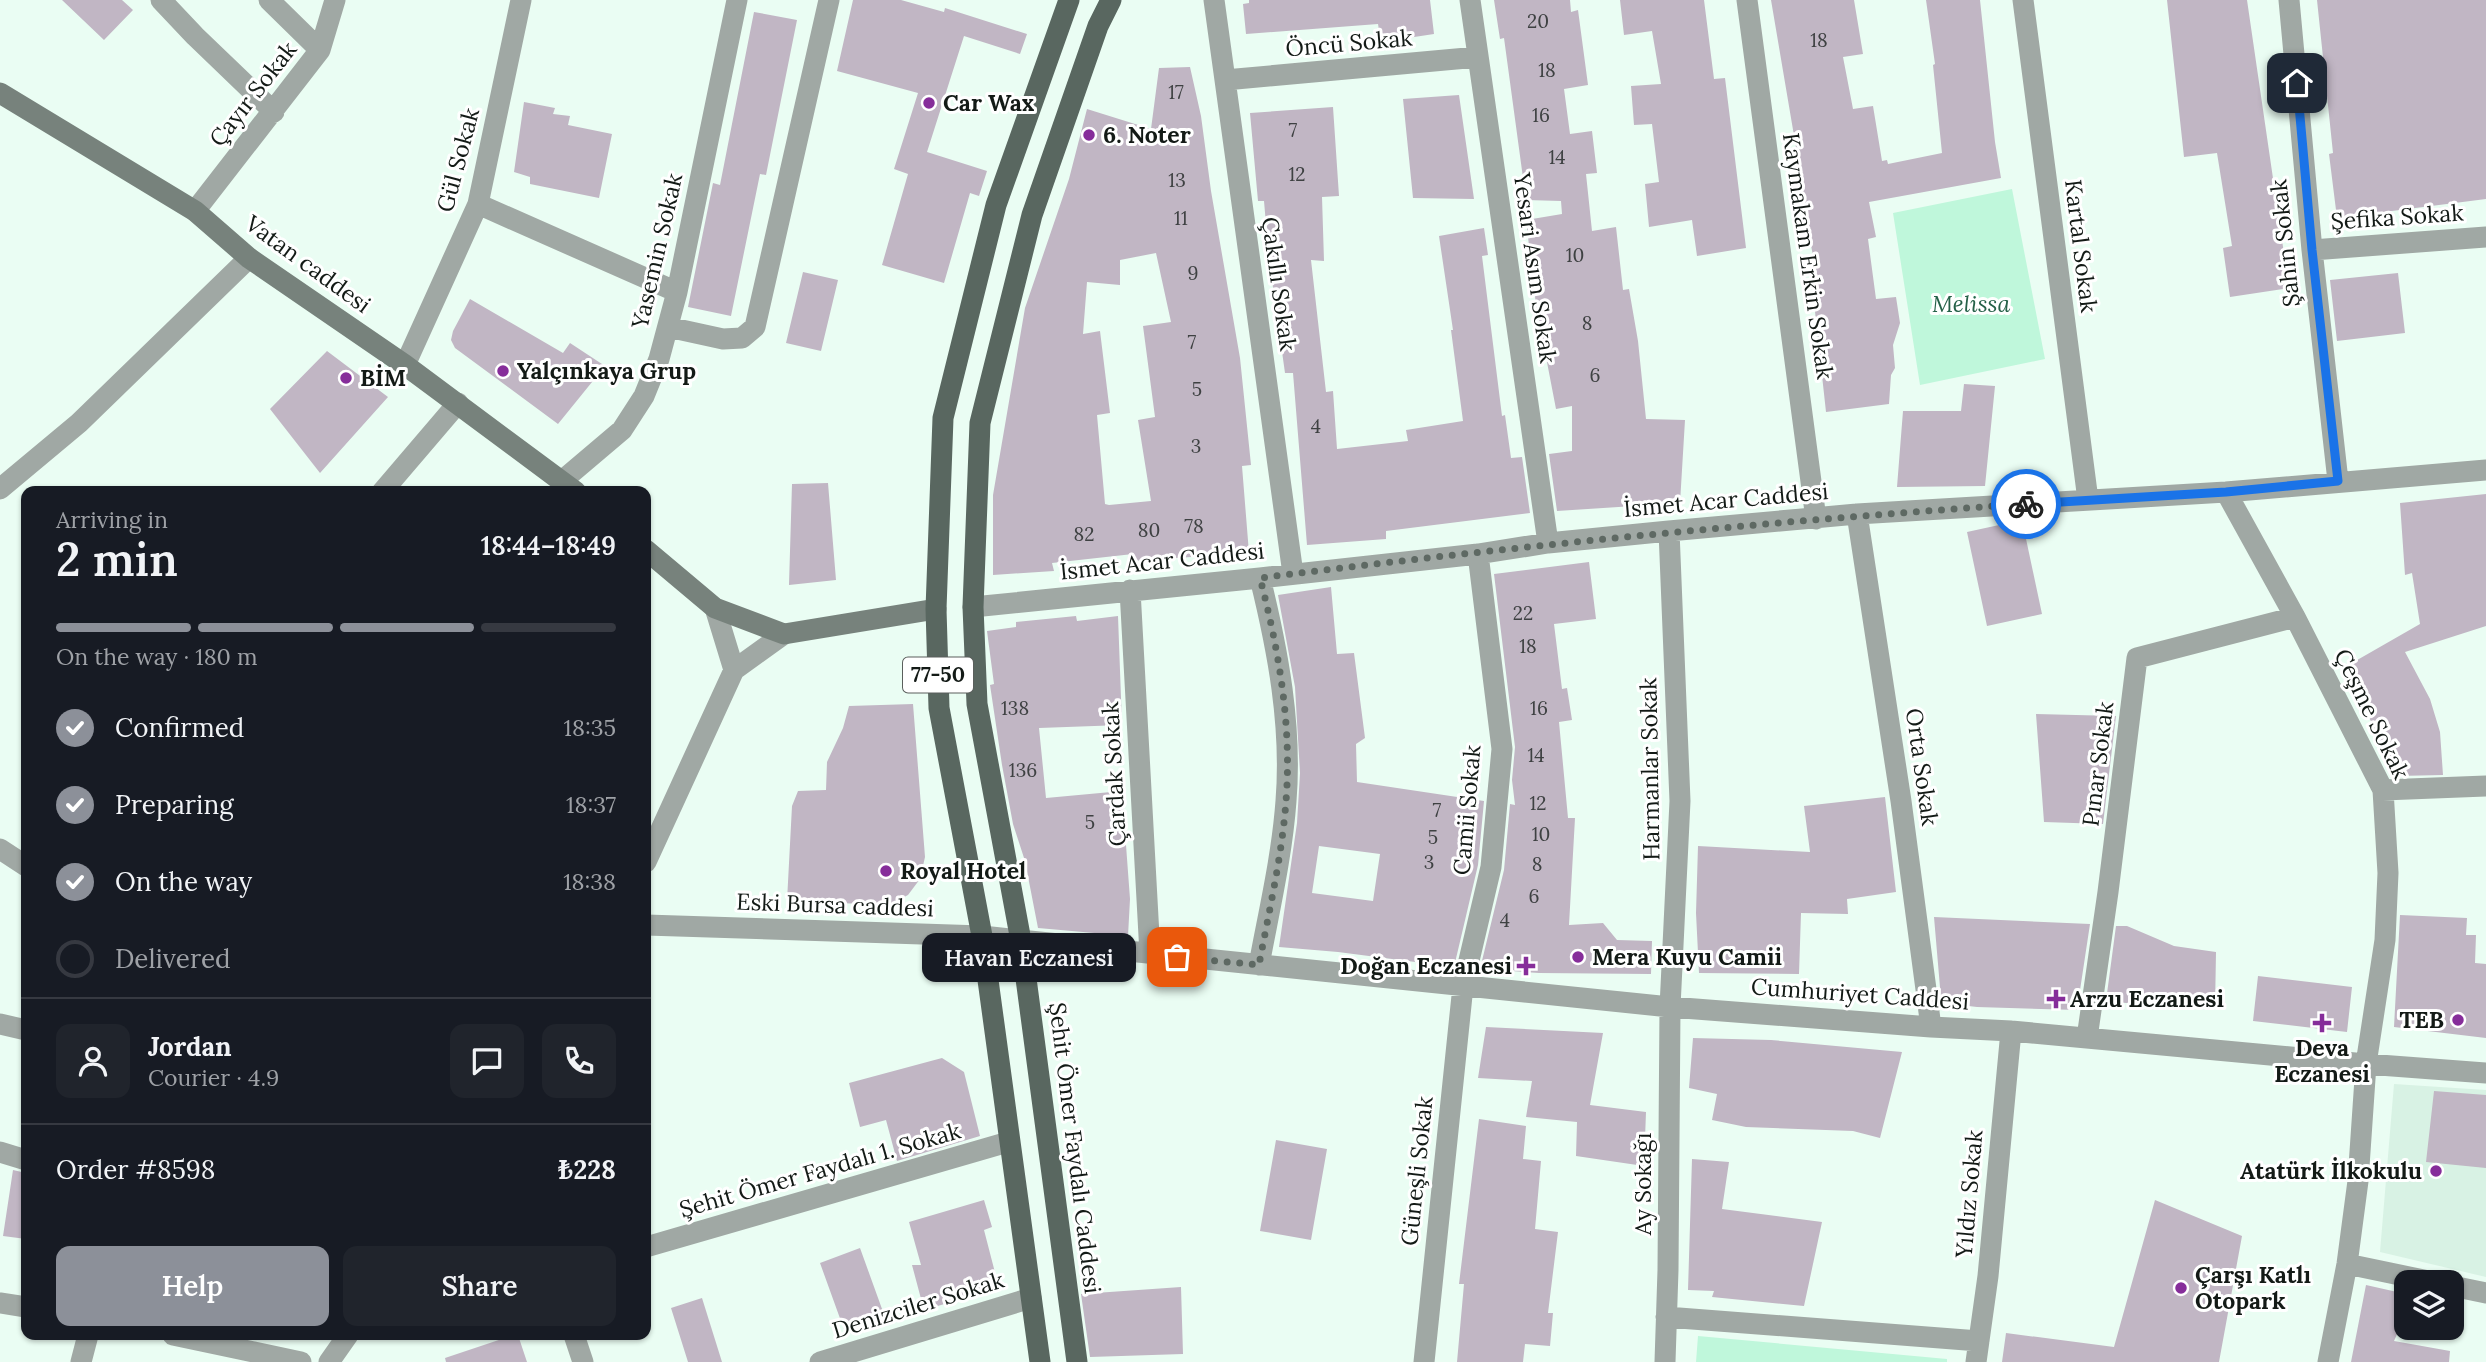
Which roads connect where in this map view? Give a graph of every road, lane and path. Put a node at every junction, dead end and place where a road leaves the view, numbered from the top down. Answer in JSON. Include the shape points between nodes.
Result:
{"nodes":[{"id":1,"x":161,"y":0,"type":"edge"},
{"id":2,"x":269,"y":0,"type":"edge"},
{"id":3,"x":335,"y":0,"type":"edge"},
{"id":4,"x":521,"y":0,"type":"edge"},
{"id":5,"x":737,"y":0,"type":"edge"},
{"id":6,"x":830,"y":0,"type":"edge"},
{"id":7,"x":1069,"y":0,"type":"edge"},
{"id":8,"x":1111,"y":0,"type":"edge"},
{"id":9,"x":1214,"y":0,"type":"edge"},
{"id":10,"x":1470,"y":0,"type":"edge"},
{"id":11,"x":1747,"y":0,"type":"edge"},
{"id":12,"x":2023,"y":0,"type":"edge"},
{"id":13,"x":2289,"y":0,"type":"edge"},
{"id":14,"x":320,"y":50,"type":"junction"},
{"id":15,"x":1478,"y":57,"type":"junction"},
{"id":16,"x":1225,"y":80,"type":"junction"},
{"id":17,"x":0,"y":93,"type":"edge"},
{"id":18,"x":274,"y":112,"type":"junction"},
{"id":19,"x":478,"y":204,"type":"junction"},
{"id":20,"x":195,"y":211,"type":"junction"},
{"id":21,"x":2486,"y":237,"type":"edge"},
{"id":22,"x":2312,"y":250,"type":"junction"},
{"id":23,"x":249,"y":258,"type":"junction"},
{"id":24,"x":677,"y":292,"type":"junction"},
{"id":25,"x":668,"y":327,"type":"junction"},
{"id":26,"x":405,"y":365,"type":"junction"},
{"id":27,"x":458,"y":403,"type":"junction"},
{"id":28,"x":2486,"y":470,"type":"edge"},
{"id":29,"x":2338,"y":481,"type":"junction"},
{"id":30,"x":387,"y":486,"type":"edge"},
{"id":31,"x":570,"y":486,"type":"edge"},
{"id":32,"x":0,"y":489,"type":"edge"},
{"id":33,"x":2226,"y":492,"type":"junction"},
{"id":34,"x":2088,"y":500,"type":"junction"},
{"id":35,"x":1857,"y":514,"type":"junction"},
{"id":36,"x":1816,"y":519,"type":"junction"},
{"id":37,"x":1669,"y":531,"type":"junction"},
{"id":38,"x":1548,"y":543,"type":"junction"},
{"id":39,"x":651,"y":554,"type":"edge"},
{"id":40,"x":1478,"y":554,"type":"junction"},
{"id":41,"x":1293,"y":574,"type":"junction"},
{"id":42,"x":1260,"y":578,"type":"junction"},
{"id":43,"x":1130,"y":590,"type":"junction"},
{"id":44,"x":973,"y":607,"type":"junction"},
{"id":45,"x":715,"y":608,"type":"junction"},
{"id":46,"x":936,"y":609,"type":"junction"},
{"id":47,"x":2295,"y":617,"type":"junction"},
{"id":48,"x":784,"y":634,"type":"junction"},
{"id":49,"x":734,"y":670,"type":"junction"},
{"id":50,"x":2486,"y":786,"type":"edge"},
{"id":51,"x":2383,"y":790,"type":"junction"},
{"id":52,"x":0,"y":849,"type":"edge"},
{"id":53,"x":651,"y":851,"type":"edge"},
{"id":54,"x":21,"y":863,"type":"edge"},
{"id":55,"x":651,"y":925,"type":"edge"},
{"id":56,"x":982,"y":936,"type":"junction"},
{"id":57,"x":1021,"y":942,"type":"junction"},
{"id":58,"x":1150,"y":954,"type":"junction"},
{"id":59,"x":1259,"y":965,"type":"junction"},
{"id":60,"x":1463,"y":986,"type":"junction"},
{"id":61,"x":1670,"y":1007,"type":"junction"},
{"id":62,"x":0,"y":1024,"type":"edge"},
{"id":63,"x":1931,"y":1027,"type":"junction"},
{"id":64,"x":21,"y":1029,"type":"edge"},
{"id":65,"x":2011,"y":1031,"type":"junction"},
{"id":66,"x":2087,"y":1038,"type":"junction"},
{"id":67,"x":2367,"y":1064,"type":"junction"},
{"id":68,"x":2486,"y":1073,"type":"edge"},
{"id":69,"x":1008,"y":1142,"type":"junction"},
{"id":70,"x":0,"y":1152,"type":"edge"},
{"id":71,"x":21,"y":1158,"type":"edge"},
{"id":72,"x":651,"y":1246,"type":"edge"},
{"id":73,"x":2347,"y":1264,"type":"junction"},
{"id":74,"x":2394,"y":1274,"type":"edge"},
{"id":75,"x":2464,"y":1288,"type":"edge"},
{"id":76,"x":2486,"y":1293,"type":"edge"},
{"id":77,"x":1031,"y":1298,"type":"junction"},
{"id":78,"x":0,"y":1303,"type":"edge"},
{"id":79,"x":21,"y":1306,"type":"edge"},
{"id":80,"x":1667,"y":1317,"type":"junction"},
{"id":81,"x":87,"y":1340,"type":"edge"},
{"id":82,"x":197,"y":1340,"type":"edge"},
{"id":83,"x":344,"y":1340,"type":"edge"},
{"id":84,"x":576,"y":1340,"type":"edge"},
{"id":85,"x":1977,"y":1352,"type":"edge"},
{"id":86,"x":81,"y":1362,"type":"edge"},
{"id":87,"x":301,"y":1362,"type":"edge"},
{"id":88,"x":329,"y":1362,"type":"edge"},
{"id":89,"x":583,"y":1362,"type":"edge"},
{"id":90,"x":820,"y":1362,"type":"edge"},
{"id":91,"x":1040,"y":1362,"type":"edge"},
{"id":92,"x":1077,"y":1362,"type":"edge"},
{"id":93,"x":1424,"y":1362,"type":"edge"},
{"id":94,"x":1665,"y":1362,"type":"edge"},
{"id":95,"x":2328,"y":1362,"type":"edge"}],
"edges":[{"from":1,"to":18,"type":"street"},
{"from":2,"to":14,"type":"street"},
{"from":3,"to":14,"type":"street","name":"Çayır Sokak"},
{"from":4,"to":19,"type":"street","name":"Gül Sokak"},
{"from":5,"to":24,"type":"street","name":"Yasemin Sokak"},
{"from":6,"to":25,"type":"street","via":[[755,327],[742,338],[723,339]]},
{"from":7,"to":46,"type":"main road","number":"77-50","via":[[996,205],[943,418]]},
{"from":8,"to":44,"type":"main road","name":"Şehit Ömer Faydalı Caddesi","number":"77-50","via":[[1032,215],[980,423]]},
{"from":9,"to":16,"type":"street","name":"Çakıllı Sokak"},
{"from":10,"to":15,"type":"street","name":"Yesari Asım Sokak"},
{"from":11,"to":36,"type":"street","name":"Kaymakam Erkin Sokak"},
{"from":12,"to":34,"type":"street","name":"Kartal Sokak"},
{"from":13,"to":22,"type":"street","name":"Şahin Sokak"},
{"from":14,"to":18,"type":"street","name":"Çayır Sokak"},
{"from":15,"to":16,"type":"street","name":"Öncü Sokak"},
{"from":15,"to":38,"type":"street","name":"Yesari Asım Sokak"},
{"from":16,"to":41,"type":"street","name":"Çakıllı Sokak"},
{"from":17,"to":20,"type":"street","name":"Vatan caddesi"},
{"from":18,"to":20,"type":"street","name":"Çayır Sokak"},
{"from":19,"to":24,"type":"street"},
{"from":19,"to":26,"type":"street","name":"Gül Sokak"},
{"from":20,"to":23,"type":"street","name":"Vatan caddesi"},
{"from":21,"to":22,"type":"street","name":"Şefika Sokak"},
{"from":22,"to":29,"type":"street","name":"Şahin Sokak"},
{"from":23,"to":26,"type":"street","name":"Vatan caddesi"},
{"from":23,"to":32,"type":"street","via":[[79,423]]},
{"from":24,"to":25,"type":"street","name":"Yasemin Sokak"},
{"from":25,"to":31,"type":"street","name":"Yasemin Sokak","via":[[644,396],[622,430]]},
{"from":26,"to":27,"type":"street","name":"Vatan caddesi"},
{"from":27,"to":30,"type":"street"},
{"from":27,"to":31,"type":"street","name":"Vatan caddesi"},
{"from":28,"to":29,"type":"street","name":"İsmet Acar Caddesi"},
{"from":29,"to":33,"type":"street","name":"İsmet Acar Caddesi"},
{"from":33,"to":34,"type":"street","name":"İsmet Acar Caddesi"},
{"from":33,"to":47,"type":"street","name":"Çeşme Sokak"},
{"from":34,"to":35,"type":"street","name":"İsmet Acar Caddesi"},
{"from":35,"to":36,"type":"street","name":"İsmet Acar Caddesi"},
{"from":35,"to":63,"type":"street","name":"Orta Sokak"},
{"from":36,"to":37,"type":"street","name":"İsmet Acar Caddesi"},
{"from":37,"to":38,"type":"street","name":"İsmet Acar Caddesi"},
{"from":37,"to":61,"type":"street","name":"Harmanlar Sokak","via":[[1680,800]]},
{"from":38,"to":40,"type":"street","name":"İsmet Acar Caddesi"},
{"from":39,"to":45,"type":"street"},
{"from":40,"to":41,"type":"street","name":"İsmet Acar Caddesi"},
{"from":40,"to":60,"type":"street","name":"Camii Sokak","via":[[1502,749],[1491,867]]},
{"from":41,"to":42,"type":"street","name":"İsmet Acar Caddesi"},
{"from":42,"to":43,"type":"street","name":"İsmet Acar Caddesi"},
{"from":42,"to":59,"type":"street","via":[[1286,709],[1286,800]]},
{"from":43,"to":44,"type":"street","name":"İsmet Acar Caddesi"},
{"from":43,"to":58,"type":"street","name":"Çardak Sokak"},
{"from":44,"to":46,"type":"main road"},
{"from":44,"to":57,"type":"main road","name":"Şehit Ömer Faydalı Caddesi","number":"77-50","via":[[976,704]]},
{"from":45,"to":48,"type":"street"},
{"from":45,"to":49,"type":"street"},
{"from":46,"to":48,"type":"street"},
{"from":46,"to":56,"type":"main road","number":"77-50","via":[[939,708]]},
{"from":47,"to":51,"type":"street","name":"Çeşme Sokak"},
{"from":47,"to":66,"type":"street","name":"Pınar Sokak","via":[[2137,658]]},
{"from":48,"to":49,"type":"street"},
{"from":49,"to":53,"type":"street"},
{"from":50,"to":51,"type":"street"},
{"from":51,"to":67,"type":"street","name":"Çeşme Sokak","via":[[2388,873],[2385,940]]},
{"from":52,"to":54,"type":"street"},
{"from":55,"to":56,"type":"street","name":"Eski Bursa caddesi"},
{"from":56,"to":57,"type":"street","name":"Eski Bursa caddesi"},
{"from":56,"to":69,"type":"main road","number":"77-50"},
{"from":57,"to":58,"type":"street","name":"Cumhuriyet Caddesi"},
{"from":57,"to":92,"type":"main road","name":"Şehit Ömer Faydalı Caddesi","number":"77-50"},
{"from":58,"to":59,"type":"street","name":"Cumhuriyet Caddesi"},
{"from":59,"to":60,"type":"street","name":"Cumhuriyet Caddesi"},
{"from":60,"to":61,"type":"street","name":"Cumhuriyet Caddesi"},
{"from":60,"to":93,"type":"street","name":"Güneşli Sokak"},
{"from":61,"to":63,"type":"street","name":"Cumhuriyet Caddesi"},
{"from":61,"to":80,"type":"street","name":"Ay Sokağı"},
{"from":62,"to":64,"type":"street"},
{"from":63,"to":65,"type":"street","name":"Cumhuriyet Caddesi"},
{"from":65,"to":66,"type":"street","name":"Cumhuriyet Caddesi"},
{"from":65,"to":85,"type":"street","name":"Yıldız Sokak"},
{"from":66,"to":67,"type":"street","name":"Cumhuriyet Caddesi"},
{"from":67,"to":68,"type":"street","name":"Cumhuriyet Caddesi"},
{"from":67,"to":73,"type":"street","name":"Çeşme Sokak"},
{"from":69,"to":72,"type":"street","name":"Şehit Ömer Faydalı 1. Sokak"},
{"from":69,"to":77,"type":"main road","number":"77-50"},
{"from":70,"to":71,"type":"street"},
{"from":73,"to":74,"type":"street"},
{"from":73,"to":95,"type":"street","name":"Çeşme Sokak"},
{"from":75,"to":76,"type":"street"},
{"from":77,"to":90,"type":"street","name":"Denizciler Sokak"},
{"from":77,"to":91,"type":"main road","number":"77-50"},
{"from":78,"to":79,"type":"street"},
{"from":80,"to":85,"type":"street"},
{"from":80,"to":94,"type":"street","name":"Ay Sokağı"},
{"from":81,"to":86,"type":"street"},
{"from":82,"to":87,"type":"street"},
{"from":83,"to":88,"type":"street"},
{"from":84,"to":89,"type":"street"}]}
